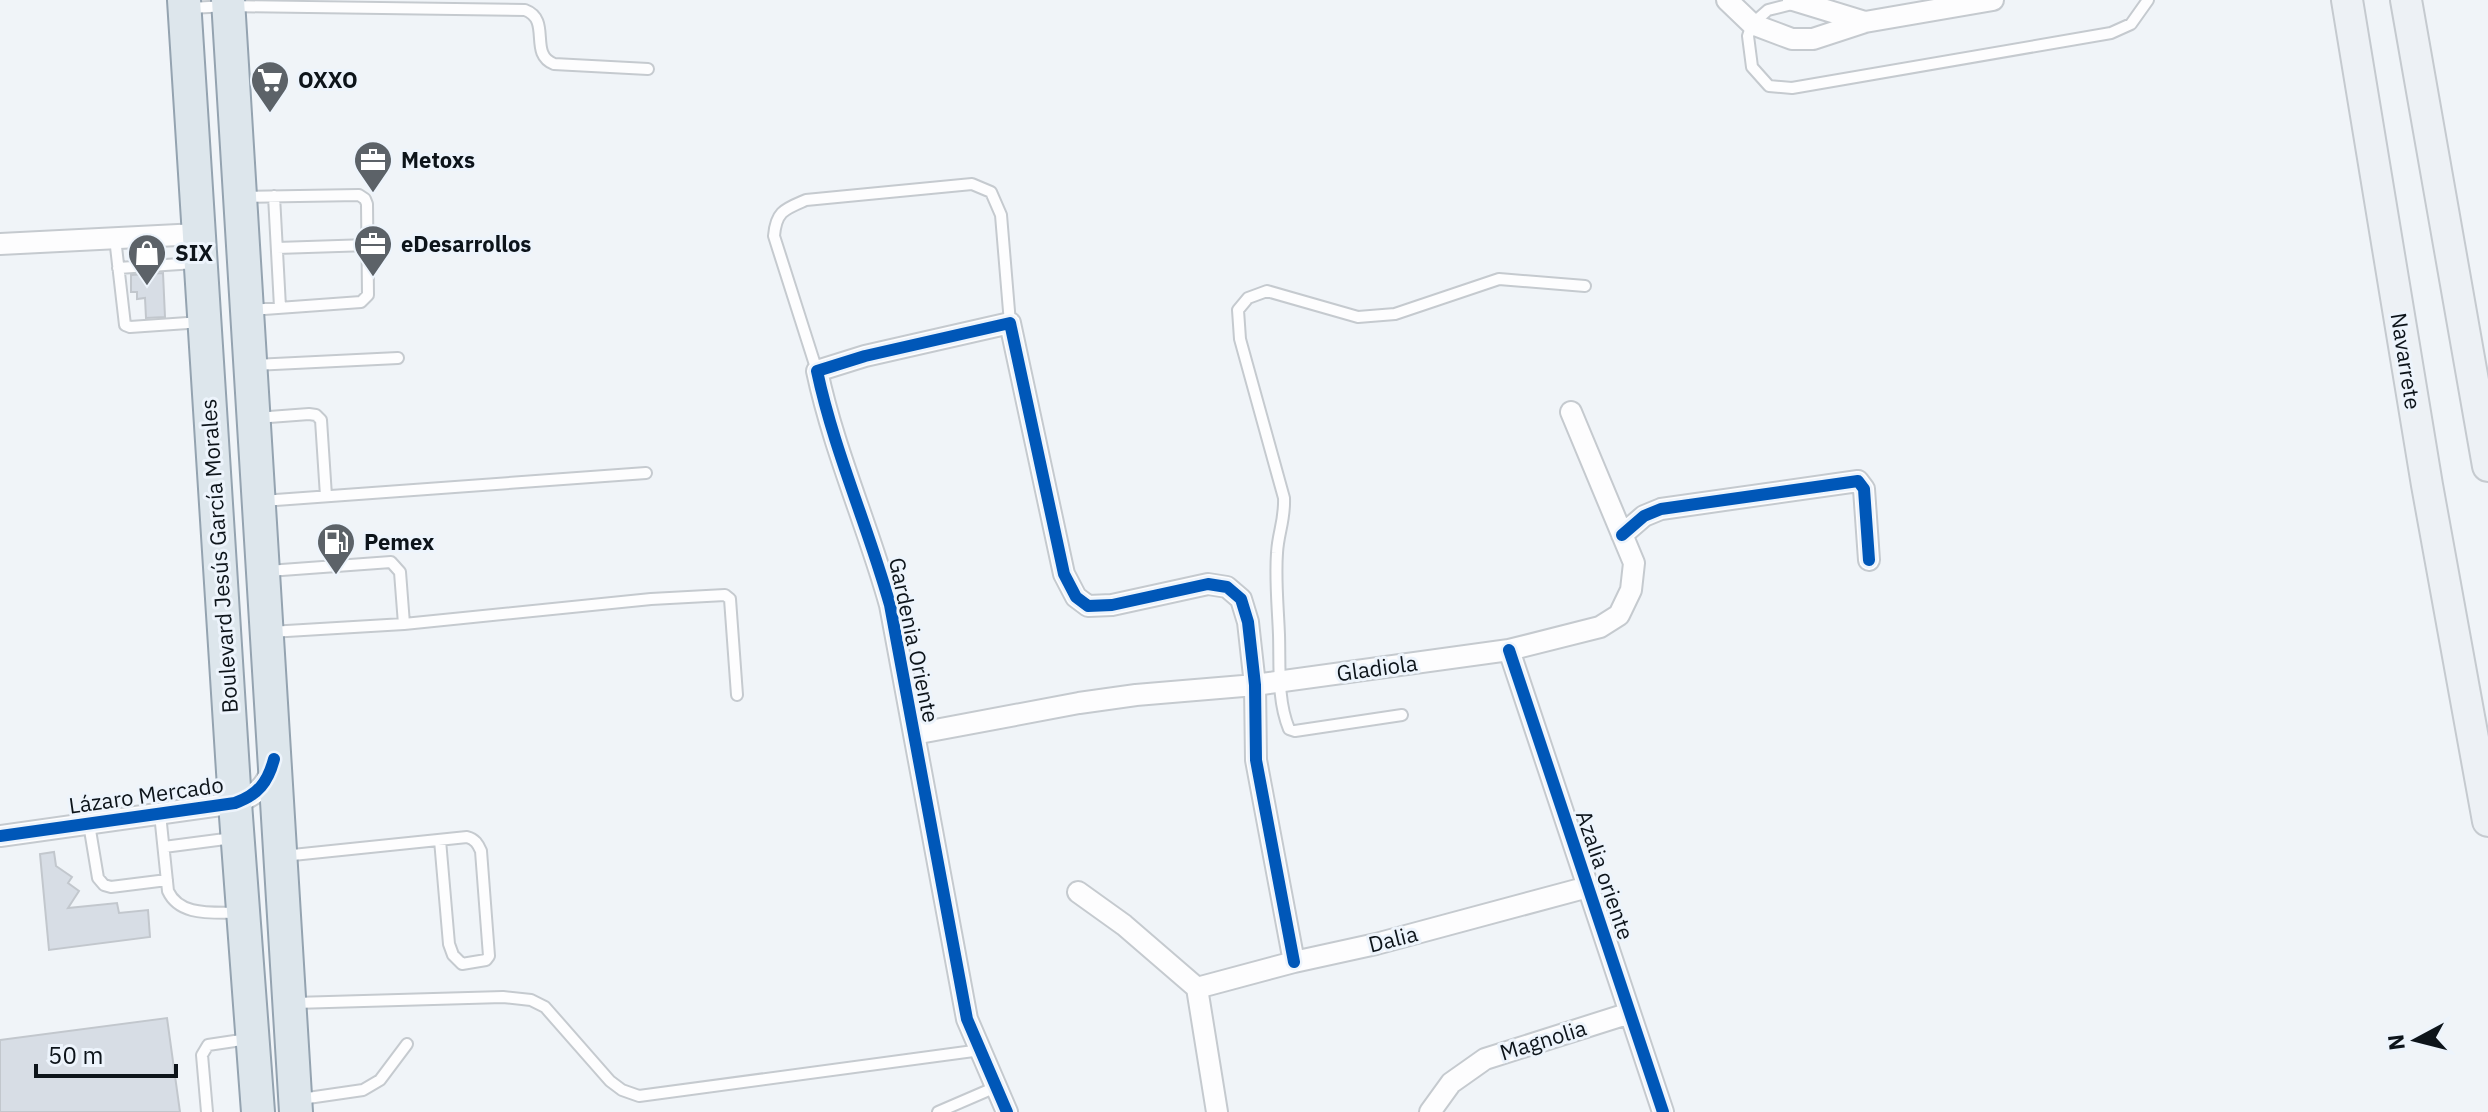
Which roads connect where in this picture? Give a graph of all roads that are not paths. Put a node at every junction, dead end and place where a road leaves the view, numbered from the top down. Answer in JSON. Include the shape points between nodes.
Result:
{"nodes":[{"id":1,"x":1727,"y":0,"type":"edge"},
{"id":2,"x":1993,"y":0,"type":"edge"},
{"id":3,"x":2148,"y":0,"type":"edge"},
{"id":4,"x":2347,"y":0,"type":"edge"},
{"id":5,"x":2406,"y":0,"type":"edge"},
{"id":6,"x":1795,"y":1,"type":"edge"},
{"id":7,"x":228,"y":3,"type":"edge"},
{"id":8,"x":184,"y":4,"type":"edge"},
{"id":9,"x":1865,"y":22,"type":"junction"},
{"id":10,"x":1752,"y":24,"type":"junction"},
{"id":11,"x":648,"y":69,"type":"dead end"},
{"id":12,"x":188,"y":82,"type":"junction"},
{"id":13,"x":233,"y":82,"type":"junction"},
{"id":14,"x":274,"y":196,"type":"junction"},
{"id":15,"x":240,"y":197,"type":"junction"},
{"id":16,"x":115,"y":238,"type":"junction"},
{"id":17,"x":0,"y":244,"type":"edge"},
{"id":18,"x":369,"y":245,"type":"junction"},
{"id":19,"x":199,"y":248,"type":"junction"},
{"id":20,"x":277,"y":248,"type":"junction"},
{"id":21,"x":118,"y":268,"type":"junction"},
{"id":22,"x":1585,"y":286,"type":"dead end"},
{"id":23,"x":280,"y":307,"type":"junction"},
{"id":24,"x":248,"y":311,"type":"junction"},
{"id":25,"x":204,"y":322,"type":"junction"},
{"id":26,"x":1010,"y":323,"type":"junction"},
{"id":27,"x":398,"y":358,"type":"dead end"},
{"id":28,"x":251,"y":365,"type":"junction"},
{"id":29,"x":817,"y":371,"type":"junction"},
{"id":30,"x":1571,"y":412,"type":"dead end"},
{"id":31,"x":254,"y":418,"type":"junction"},
{"id":32,"x":2488,"y":466,"type":"edge"},
{"id":33,"x":646,"y":473,"type":"dead end"},
{"id":34,"x":326,"y":496,"type":"junction"},
{"id":35,"x":260,"y":501,"type":"junction"},
{"id":36,"x":1622,"y":535,"type":"junction"},
{"id":37,"x":1869,"y":560,"type":"dead end"},
{"id":38,"x":264,"y":571,"type":"junction"},
{"id":39,"x":404,"y":624,"type":"junction"},
{"id":40,"x":268,"y":632,"type":"junction"},
{"id":41,"x":1509,"y":650,"type":"junction"},
{"id":42,"x":1280,"y":682,"type":"junction"},
{"id":43,"x":1255,"y":685,"type":"junction"},
{"id":44,"x":737,"y":695,"type":"dead end"},
{"id":45,"x":1402,"y":715,"type":"dead end"},
{"id":46,"x":914,"y":734,"type":"junction"},
{"id":47,"x":274,"y":759,"type":"junction"},
{"id":48,"x":235,"y":803,"type":"junction"},
{"id":49,"x":160,"y":814,"type":"junction"},
{"id":50,"x":2488,"y":821,"type":"edge"},
{"id":51,"x":89,"y":824,"type":"junction"},
{"id":52,"x":0,"y":836,"type":"edge"},
{"id":53,"x":237,"y":837,"type":"junction"},
{"id":54,"x":440,"y":840,"type":"junction"},
{"id":55,"x":164,"y":847,"type":"junction"},
{"id":56,"x":280,"y":857,"type":"junction"},
{"id":57,"x":167,"y":880,"type":"junction"},
{"id":58,"x":1588,"y":887,"type":"junction"},
{"id":59,"x":1078,"y":892,"type":"dead end"},
{"id":60,"x":244,"y":913,"type":"junction"},
{"id":61,"x":1294,"y":962,"type":"junction"},
{"id":62,"x":1197,"y":988,"type":"junction"},
{"id":63,"x":290,"y":1003,"type":"junction"},
{"id":64,"x":1630,"y":1013,"type":"junction"},
{"id":65,"x":253,"y":1038,"type":"junction"},
{"id":66,"x":407,"y":1044,"type":"dead end"},
{"id":67,"x":981,"y":1050,"type":"junction"},
{"id":68,"x":996,"y":1087,"type":"junction"},
{"id":69,"x":296,"y":1106,"type":"edge"},
{"id":70,"x":207,"y":1112,"type":"edge"},
{"id":71,"x":258,"y":1112,"type":"edge"},
{"id":72,"x":938,"y":1112,"type":"edge"},
{"id":73,"x":1007,"y":1112,"type":"edge"},
{"id":74,"x":1217,"y":1112,"type":"edge"},
{"id":75,"x":1430,"y":1112,"type":"edge"},
{"id":76,"x":1663,"y":1112,"type":"edge"}],
"edges":[{"from":1,"to":10,"type":"street"},
{"from":2,"to":9,"type":"street"},
{"from":3,"to":10,"type":"lane","via":[[2131,24],[2111,33],[1792,88],[1769,86],[1752,67]]},
{"from":4,"to":50,"type":"main road","name":"Navarrete"},
{"from":5,"to":32,"type":"main road"},
{"from":6,"to":9,"type":"street"},
{"from":6,"to":10,"type":"lane","via":[[1768,10]]},
{"from":7,"to":8,"type":"lane"},
{"from":7,"to":11,"type":"lane","via":[[525,10],[539,22],[546,61]]},
{"from":7,"to":13,"type":"main road","name":"Boulevard Jesús García Morales"},
{"from":8,"to":12,"type":"main road","name":"Boulevard Jesús García Morales"},
{"from":9,"to":10,"type":"street","via":[[1813,39],[1792,39]]},
{"from":12,"to":13,"type":"main road"},
{"from":12,"to":19,"type":"main road","name":"Boulevard Jesús García Morales"},
{"from":13,"to":15,"type":"main road","name":"Boulevard Jesús García Morales"},
{"from":14,"to":15,"type":"lane"},
{"from":14,"to":18,"type":"lane","via":[[359,195],[367,204]]},
{"from":14,"to":20,"type":"lane"},
{"from":15,"to":24,"type":"main road","name":"Boulevard Jesús García Morales"},
{"from":16,"to":17,"type":"street"},
{"from":16,"to":19,"type":"street"},
{"from":16,"to":21,"type":"lane"},
{"from":18,"to":20,"type":"lane"},
{"from":18,"to":23,"type":"lane","via":[[368,295],[361,302]]},
{"from":19,"to":21,"type":"lane"},
{"from":19,"to":25,"type":"main road","name":"Boulevard Jesús García Morales"},
{"from":20,"to":23,"type":"lane"},
{"from":21,"to":25,"type":"lane","via":[[125,325]]},
{"from":22,"to":42,"type":"lane","via":[[1499,279],[1395,314],[1358,317],[1267,291],[1248,298],[1238,310],[1240,339],[1284,498],[1276,561]]},
{"from":23,"to":24,"type":"lane"},
{"from":24,"to":28,"type":"main road","name":"Boulevard Jesús García Morales"},
{"from":25,"to":48,"type":"main road","name":"Boulevard Jesús García Morales"},
{"from":26,"to":29,"type":"street"},
{"from":26,"to":29,"type":"lane","via":[[1001,215],[991,192],[972,184],[806,200],[786,208],[775,221],[774,236]]},
{"from":26,"to":43,"type":"street","via":[[1064,574],[1076,597],[1088,606],[1112,605],[1208,584],[1227,587],[1241,599],[1248,622]]},
{"from":27,"to":28,"type":"lane"},
{"from":28,"to":31,"type":"main road","name":"Boulevard Jesús García Morales"},
{"from":29,"to":46,"type":"street","name":"Gardenia Oriente","via":[[890,605]]},
{"from":30,"to":36,"type":"street","name":"Gladiola"},
{"from":31,"to":34,"type":"lane","via":[[309,414],[321,420]]},
{"from":31,"to":35,"type":"main road","name":"Boulevard Jesús García Morales"},
{"from":33,"to":34,"type":"lane"},
{"from":34,"to":35,"type":"lane"},
{"from":35,"to":38,"type":"main road","name":"Boulevard Jesús García Morales"},
{"from":36,"to":37,"type":"street","via":[[1661,509],[1858,481],[1864,489]]},
{"from":36,"to":41,"type":"street","name":"Gladiola","via":[[1634,563],[1631,590],[1619,615],[1600,627]]},
{"from":38,"to":39,"type":"lane","via":[[391,562],[400,572]]},
{"from":38,"to":40,"type":"main road","name":"Boulevard Jesús García Morales"},
{"from":39,"to":40,"type":"lane"},
{"from":39,"to":44,"type":"lane","via":[[725,595],[730,599]]},
{"from":40,"to":47,"type":"main road","name":"Boulevard Jesús García Morales"},
{"from":41,"to":42,"type":"street","name":"Gladiola"},
{"from":41,"to":58,"type":"street","name":"Azalia oriente"},
{"from":42,"to":43,"type":"street","name":"Gladiola"},
{"from":42,"to":45,"type":"lane","via":[[1285,720],[1295,731]]},
{"from":43,"to":46,"type":"street","name":"Gladiola","via":[[1079,703]]},
{"from":43,"to":61,"type":"street","via":[[1256,760]]},
{"from":46,"to":67,"type":"street","name":"Gardenia Oriente","via":[[967,1019]]},
{"from":47,"to":48,"type":"street","name":"Lázaro Mercado","via":[[262,788]]},
{"from":47,"to":56,"type":"main road","name":"Boulevard Jesús García Morales"},
{"from":48,"to":49,"type":"street","name":"Lázaro Mercado"},
{"from":48,"to":53,"type":"main road","name":"Boulevard Jesús García Morales"},
{"from":49,"to":51,"type":"street","name":"Lázaro Mercado"},
{"from":49,"to":55,"type":"lane"},
{"from":51,"to":52,"type":"street","name":"Lázaro Mercado"},
{"from":51,"to":57,"type":"lane","via":[[98,878],[104,885]]},
{"from":53,"to":55,"type":"lane"},
{"from":53,"to":60,"type":"main road","name":"Boulevard Jesús García Morales"},
{"from":54,"to":54,"type":"lane","via":[[449,944],[462,964],[479,963],[489,956],[481,851],[471,838]]},
{"from":54,"to":56,"type":"lane"},
{"from":55,"to":57,"type":"lane"},
{"from":56,"to":63,"type":"main road","name":"Boulevard Jesús García Morales"},
{"from":57,"to":60,"type":"lane","via":[[173,900],[182,908]]},
{"from":58,"to":61,"type":"street","name":"Dalia"},
{"from":58,"to":64,"type":"street","name":"Azalia oriente"},
{"from":59,"to":62,"type":"street"},
{"from":60,"to":65,"type":"main road","name":"Boulevard Jesús García Morales"},
{"from":61,"to":62,"type":"street","name":"Dalia"},
{"from":62,"to":74,"type":"street"},
{"from":63,"to":67,"type":"lane","via":[[531,1000],[545,1007],[610,1081],[639,1096]]},
{"from":63,"to":69,"type":"main road","name":"Boulevard Jesús García Morales"},
{"from":64,"to":75,"type":"street","name":"Magnolia","via":[[1485,1059],[1451,1083]]},
{"from":64,"to":76,"type":"street","name":"Azalia oriente"},
{"from":65,"to":70,"type":"lane","via":[[204,1049]]},
{"from":65,"to":71,"type":"main road","name":"Boulevard Jesús García Morales"},
{"from":66,"to":69,"type":"lane","via":[[380,1080],[363,1090]]},
{"from":67,"to":68,"type":"street","name":"Gardenia Oriente"},
{"from":68,"to":72,"type":"lane"},
{"from":68,"to":73,"type":"street","name":"Gardenia Oriente"}]}
